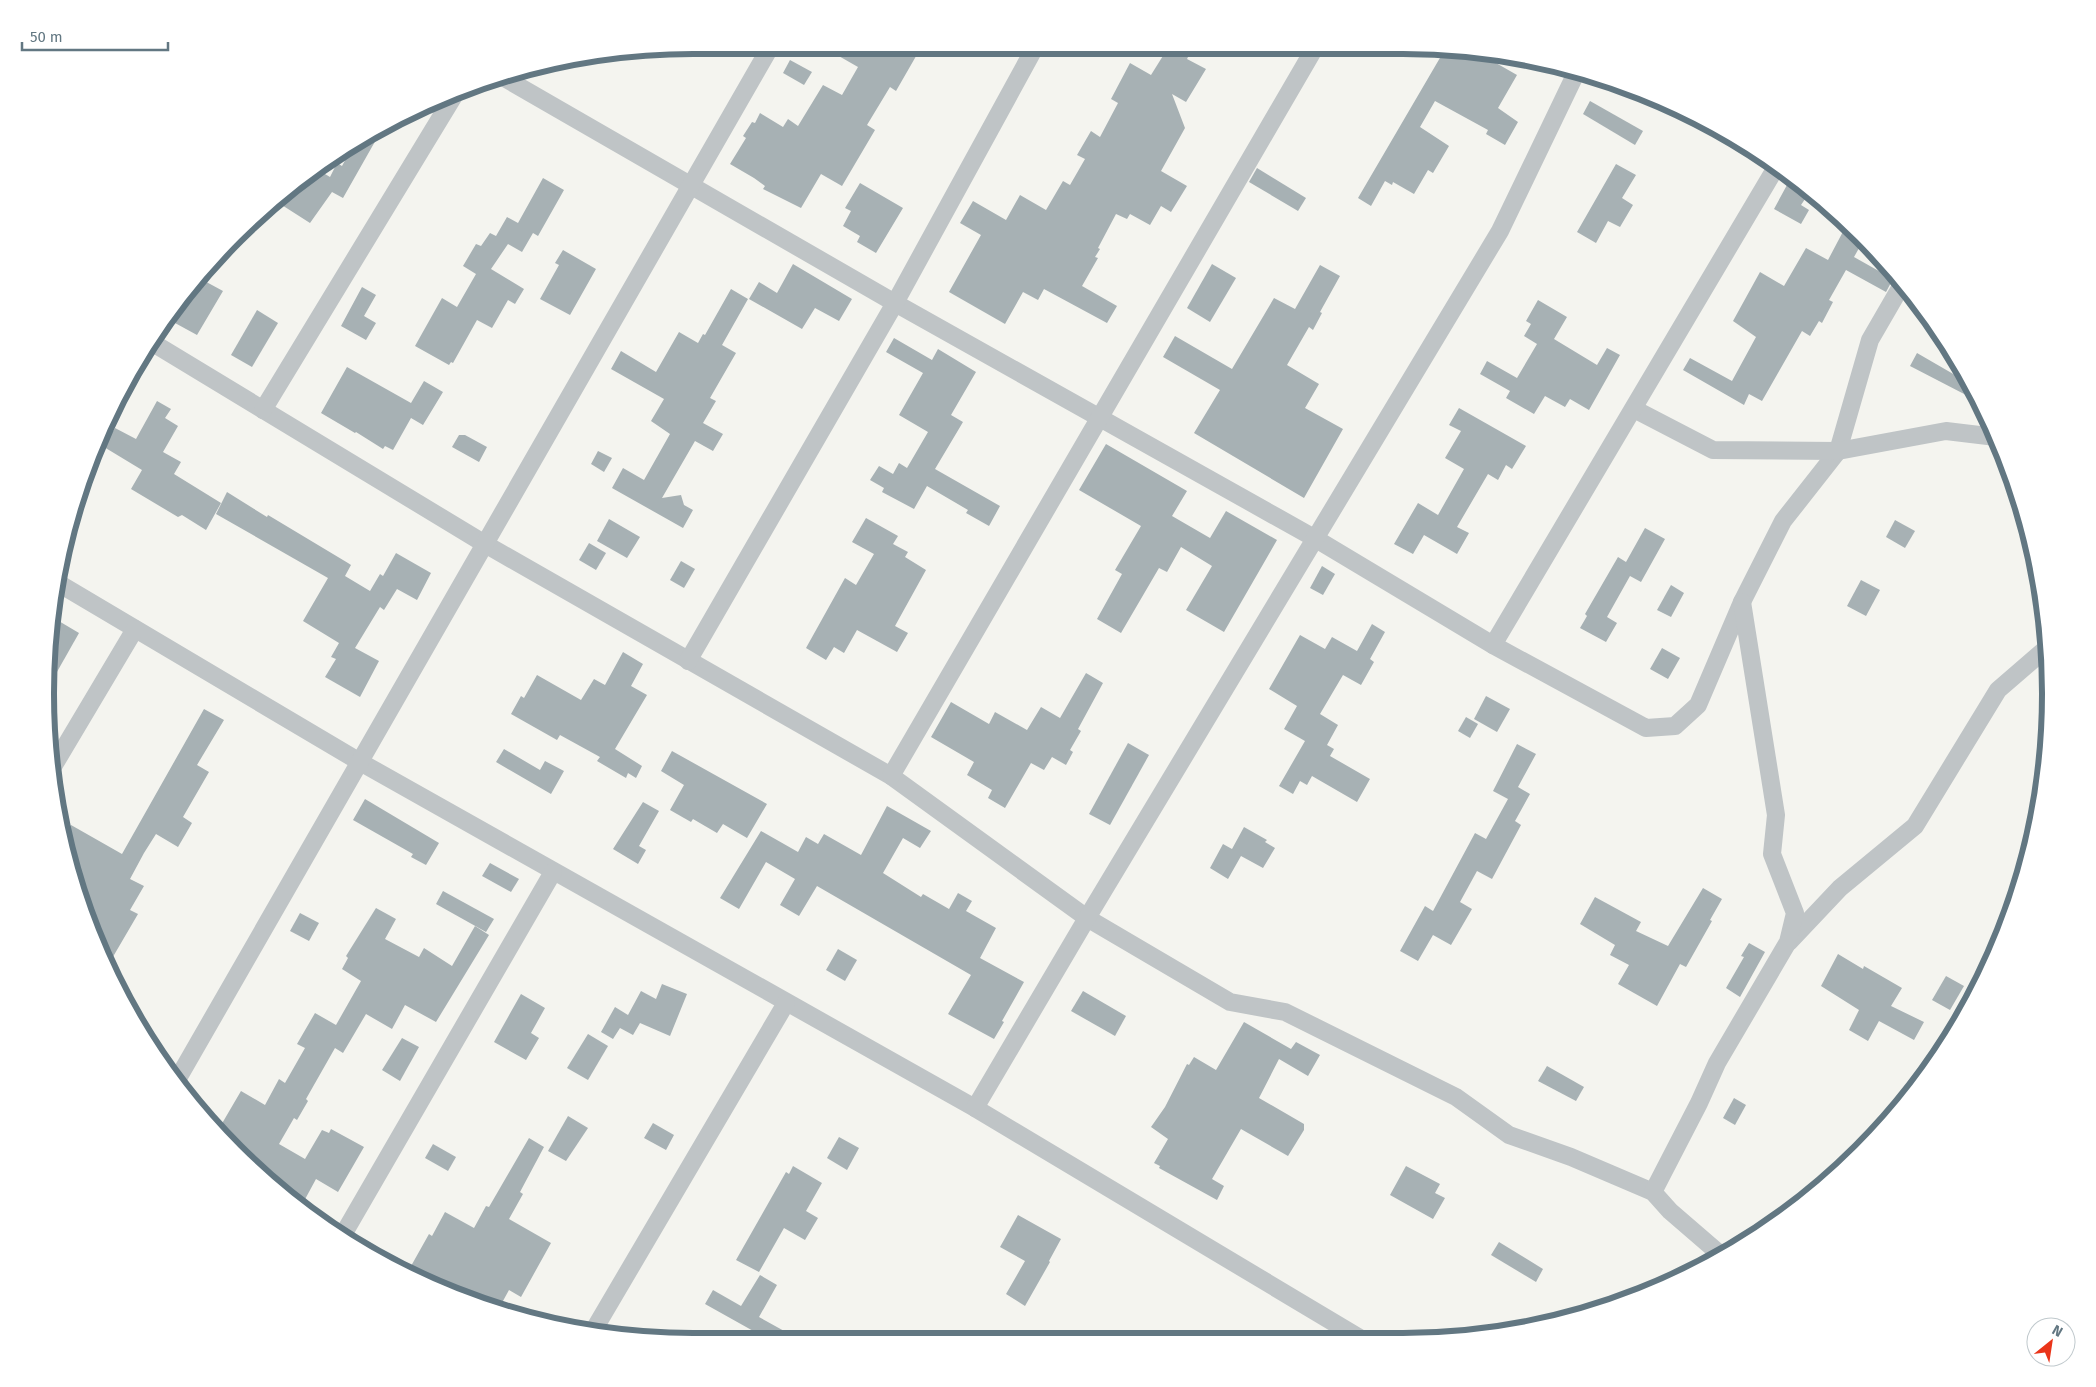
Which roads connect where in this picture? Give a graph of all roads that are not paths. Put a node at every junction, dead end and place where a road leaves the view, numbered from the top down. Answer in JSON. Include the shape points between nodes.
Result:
{"nodes":[{"id":1,"x":766,"y":54,"type":"edge"},
{"id":2,"x":1031,"y":54,"type":"edge"},
{"id":3,"x":1311,"y":54,"type":"edge"},
{"id":4,"x":1573,"y":77,"type":"edge"},
{"id":5,"x":510,"y":81,"type":"edge"},
{"id":6,"x":450,"y":101,"type":"edge"},
{"id":7,"x":1773,"y":173,"type":"edge"},
{"id":8,"x":692,"y":185,"type":"junction"},
{"id":9,"x":1898,"y":290,"type":"edge"},
{"id":10,"x":894,"y":303,"type":"junction"},
{"id":11,"x":157,"y":346,"type":"edge"},
{"id":12,"x":1634,"y":409,"type":"junction"},
{"id":13,"x":262,"y":410,"type":"junction"},
{"id":14,"x":1099,"y":418,"type":"junction"},
{"id":15,"x":1988,"y":436,"type":"edge"},
{"id":16,"x":1838,"y":451,"type":"junction"},
{"id":17,"x":1316,"y":539,"type":"junction"},
{"id":18,"x":485,"y":544,"type":"junction"},
{"id":19,"x":63,"y":586,"type":"edge"},
{"id":20,"x":1742,"y":602,"type":"junction"},
{"id":21,"x":135,"y":629,"type":"junction"},
{"id":22,"x":1493,"y":645,"type":"junction"},
{"id":23,"x":2041,"y":653,"type":"edge"},
{"id":24,"x":688,"y":662,"type":"junction"},
{"id":25,"x":57,"y":759,"type":"edge"},
{"id":26,"x":360,"y":762,"type":"junction"},
{"id":27,"x":891,"y":776,"type":"junction"},
{"id":28,"x":553,"y":872,"type":"junction"},
{"id":29,"x":1087,"y":918,"type":"junction"},
{"id":30,"x":1788,"y":942,"type":"junction"},
{"id":31,"x":786,"y":1004,"type":"junction"},
{"id":32,"x":180,"y":1075,"type":"edge"},
{"id":33,"x":975,"y":1108,"type":"junction"},
{"id":34,"x":1653,"y":1192,"type":"junction"},
{"id":35,"x":346,"y":1230,"type":"edge"},
{"id":36,"x":1716,"y":1251,"type":"edge"},
{"id":37,"x":596,"y":1326,"type":"edge"},
{"id":38,"x":1351,"y":1333,"type":"edge"}],
"edges":[{"from":1,"to":8,"type":"street"},
{"from":2,"to":10,"type":"street"},
{"from":3,"to":14,"type":"street"},
{"from":4,"to":17,"type":"street","via":[[1500,231]]},
{"from":5,"to":8,"type":"street"},
{"from":6,"to":13,"type":"street"},
{"from":7,"to":12,"type":"street"},
{"from":8,"to":10,"type":"street"},
{"from":8,"to":18,"type":"street"},
{"from":9,"to":16,"type":"street","via":[[1870,340]]},
{"from":10,"to":14,"type":"street"},
{"from":10,"to":24,"type":"street"},
{"from":11,"to":13,"type":"street"},
{"from":12,"to":16,"type":"street","via":[[1713,450]]},
{"from":12,"to":22,"type":"street"},
{"from":13,"to":18,"type":"street"},
{"from":14,"to":17,"type":"street"},
{"from":14,"to":27,"type":"street"},
{"from":15,"to":16,"type":"street","via":[[1946,431]]},
{"from":16,"to":20,"type":"street","via":[[1784,521]]},
{"from":17,"to":22,"type":"street"},
{"from":17,"to":29,"type":"street"},
{"from":18,"to":24,"type":"street"},
{"from":18,"to":26,"type":"street"},
{"from":19,"to":21,"type":"street"},
{"from":20,"to":22,"type":"street","via":[[1698,705],[1675,726],[1646,728]]},
{"from":20,"to":30,"type":"street","via":[[1776,815],[1772,854],[1795,913]]},
{"from":21,"to":25,"type":"street"},
{"from":21,"to":26,"type":"street"},
{"from":23,"to":30,"type":"street","via":[[1998,690],[1915,826],[1840,888]]},
{"from":24,"to":27,"type":"street"},
{"from":26,"to":28,"type":"street"},
{"from":26,"to":32,"type":"street"},
{"from":27,"to":29,"type":"street"},
{"from":28,"to":31,"type":"street"},
{"from":28,"to":35,"type":"street"},
{"from":29,"to":33,"type":"street"},
{"from":29,"to":34,"type":"street","via":[[1230,1002],[1284,1012],[1456,1097],[1509,1135]]},
{"from":30,"to":34,"type":"street","via":[[1717,1063]]},
{"from":31,"to":33,"type":"street"},
{"from":31,"to":37,"type":"street"},
{"from":33,"to":38,"type":"street"},
{"from":34,"to":36,"type":"street"}]}
